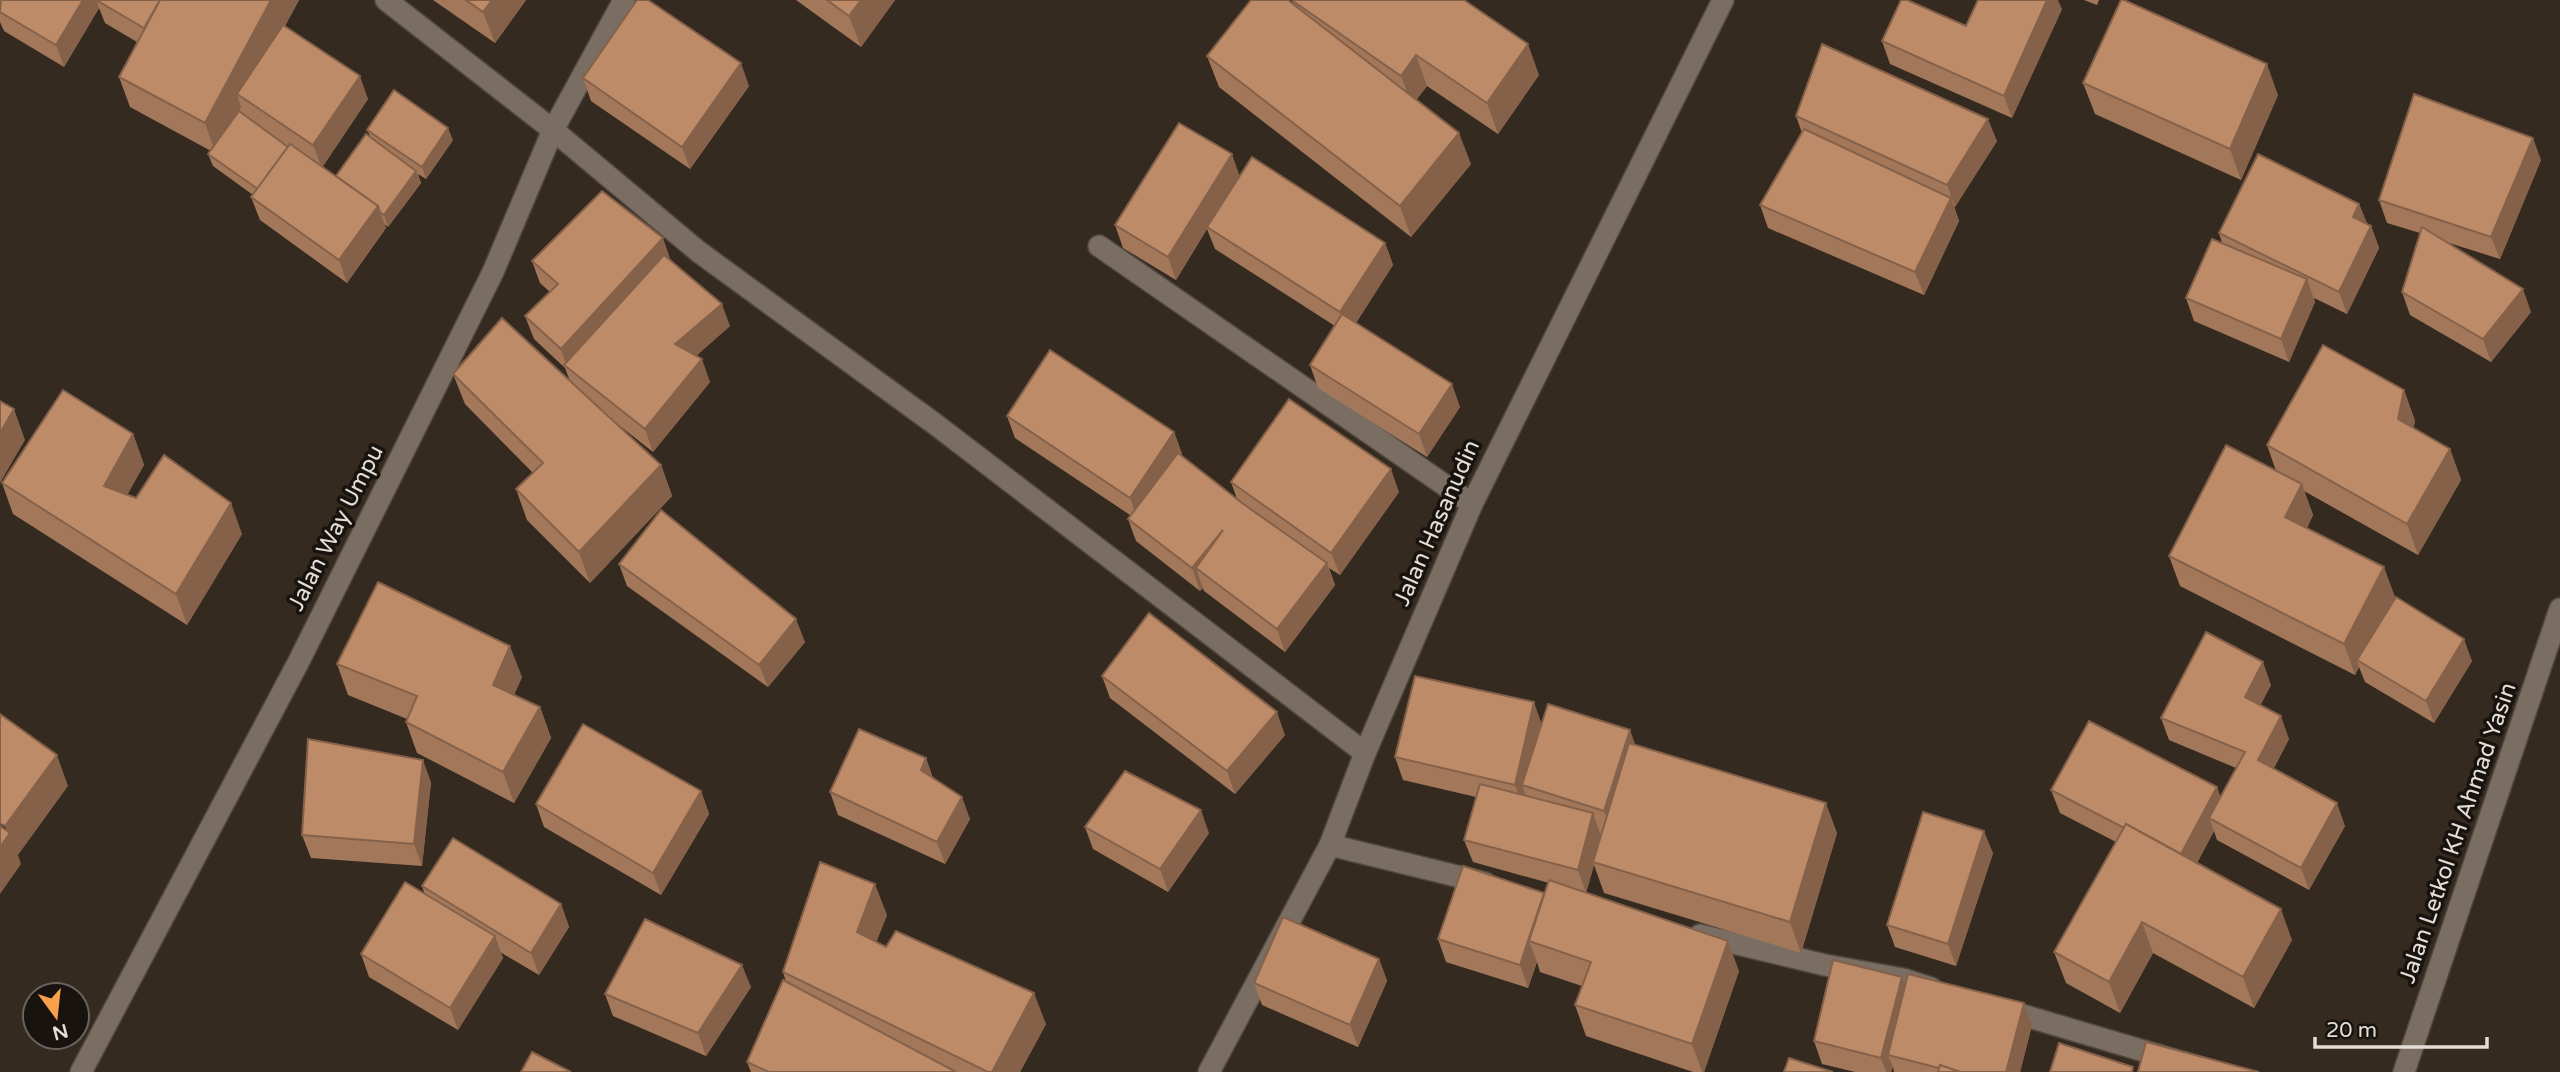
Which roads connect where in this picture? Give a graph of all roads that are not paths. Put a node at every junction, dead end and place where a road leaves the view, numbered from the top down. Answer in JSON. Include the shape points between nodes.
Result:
{"nodes":[{"id":1,"x":386,"y":0,"type":"edge"},
{"id":2,"x":624,"y":0,"type":"edge"},
{"id":3,"x":1723,"y":0,"type":"edge"},
{"id":4,"x":554,"y":130,"type":"junction"},
{"id":5,"x":1099,"y":246,"type":"dead end"},
{"id":6,"x":1472,"y":504,"type":"junction"},
{"id":7,"x":2560,"y":610,"type":"edge"},
{"id":8,"x":1365,"y":753,"type":"junction"},
{"id":9,"x":1330,"y":845,"type":"junction"},
{"id":10,"x":1504,"y":888,"type":"edge"},
{"id":11,"x":1678,"y":930,"type":"edge"},
{"id":12,"x":1957,"y":996,"type":"edge"},
{"id":13,"x":1984,"y":1004,"type":"edge"},
{"id":14,"x":81,"y":1072,"type":"edge"},
{"id":15,"x":1209,"y":1072,"type":"edge"},
{"id":16,"x":2215,"y":1072,"type":"edge"},
{"id":17,"x":2404,"y":1072,"type":"edge"}],
"edges":[{"from":1,"to":4,"type":"street"},
{"from":2,"to":4,"type":"street","name":"Jalan Way Umpu"},
{"from":3,"to":6,"type":"street","name":"Jalan Hasanudin"},
{"from":4,"to":8,"type":"street","via":[[699,252],[935,425]]},
{"from":4,"to":14,"type":"street","name":"Jalan Way Umpu","via":[[493,272],[305,649]]},
{"from":5,"to":6,"type":"street"},
{"from":6,"to":8,"type":"street","name":"Jalan Hasanudin"},
{"from":7,"to":17,"type":"street","name":"Jalan Letkol KH Ahmad Yasin"},
{"from":8,"to":9,"type":"street","name":"Jalan Hasanudin"},
{"from":9,"to":10,"type":"street"},
{"from":9,"to":15,"type":"street","name":"Jalan Hasanudin"},
{"from":11,"to":12,"type":"street","via":[[1903,979]]},
{"from":13,"to":16,"type":"street"}]}
